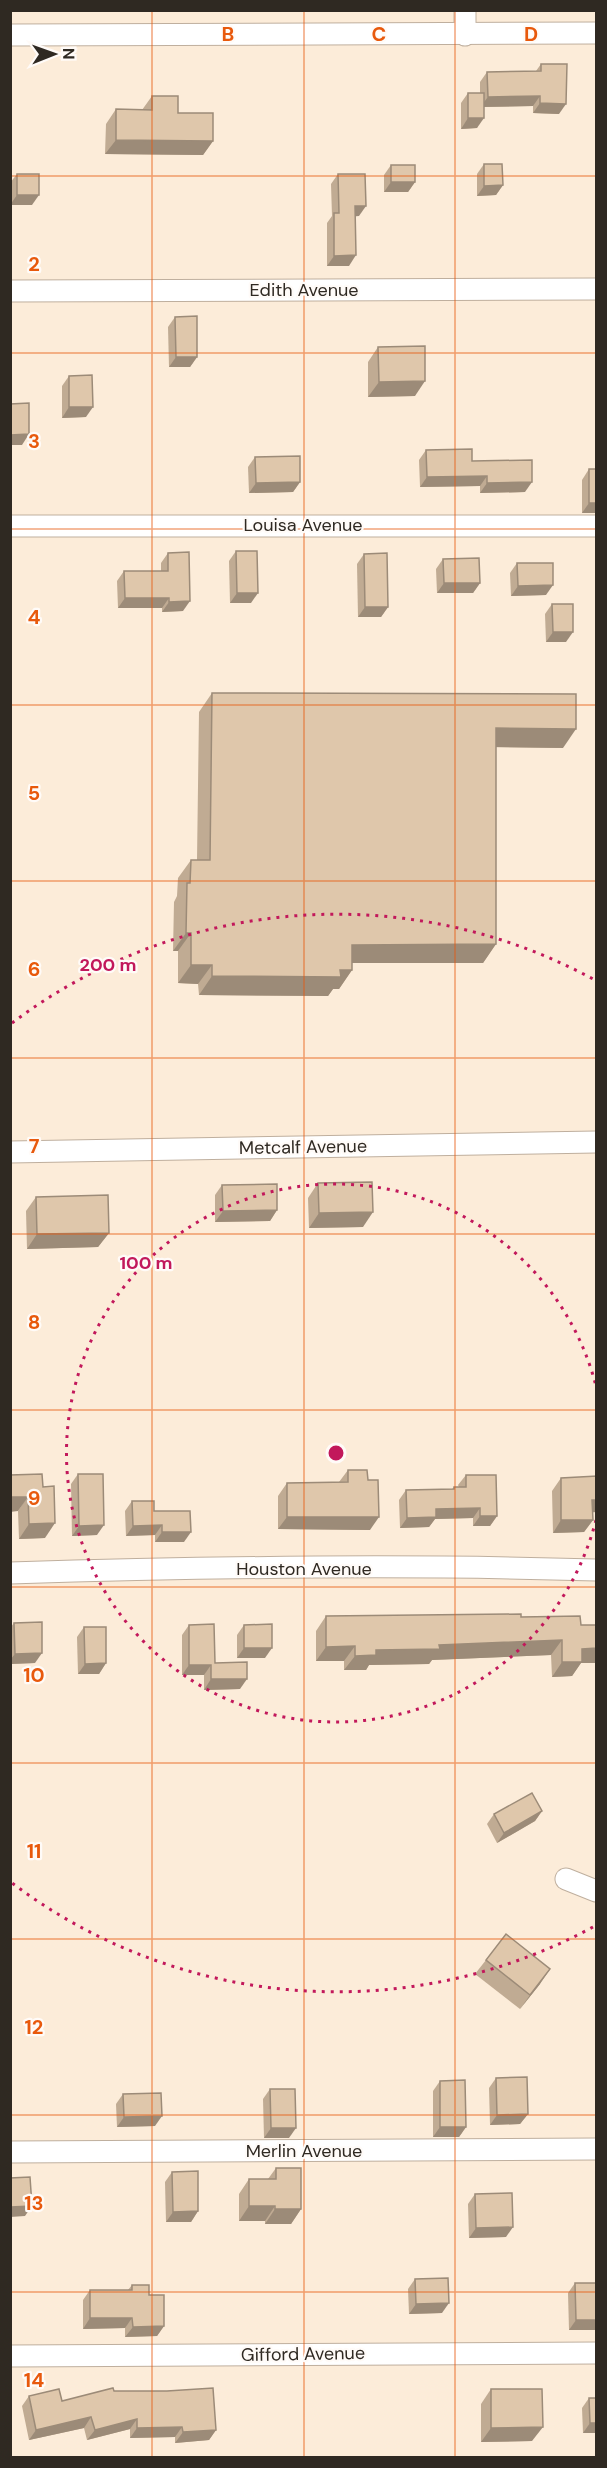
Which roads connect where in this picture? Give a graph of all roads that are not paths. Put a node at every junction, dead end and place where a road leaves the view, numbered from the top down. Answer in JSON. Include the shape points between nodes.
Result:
{"nodes":[{"id":1,"x":465,"y":10,"type":"edge"},
{"id":2,"x":597,"y":33,"type":"edge"},
{"id":3,"x":10,"y":35,"type":"edge"},
{"id":4,"x":465,"y":35,"type":"junction"},
{"id":5,"x":597,"y":289,"type":"edge"},
{"id":6,"x":10,"y":291,"type":"edge"},
{"id":7,"x":10,"y":526,"type":"edge"},
{"id":8,"x":597,"y":526,"type":"edge"},
{"id":9,"x":597,"y":1142,"type":"edge"},
{"id":10,"x":10,"y":1152,"type":"edge"},
{"id":11,"x":597,"y":1570,"type":"edge"},
{"id":12,"x":10,"y":1573,"type":"edge"},
{"id":13,"x":566,"y":1879,"type":"dead end"},
{"id":14,"x":597,"y":1891,"type":"edge"},
{"id":15,"x":597,"y":2149,"type":"edge"},
{"id":16,"x":10,"y":2152,"type":"edge"},
{"id":17,"x":597,"y":2353,"type":"edge"},
{"id":18,"x":10,"y":2356,"type":"edge"}],
"edges":[{"from":1,"to":4,"type":"street"},
{"from":2,"to":4,"type":"street"},
{"from":3,"to":4,"type":"street"},
{"from":5,"to":6,"type":"street","name":"Edith Avenue"},
{"from":7,"to":8,"type":"street","name":"Louisa Avenue"},
{"from":9,"to":10,"type":"street","name":"Metcalf Avenue"},
{"from":11,"to":12,"type":"street","name":"Houston Avenue","via":[[513,1567]]},
{"from":13,"to":14,"type":"street"},
{"from":15,"to":16,"type":"street","name":"Merlin Avenue"},
{"from":17,"to":18,"type":"street","name":"Gifford Avenue"}]}
